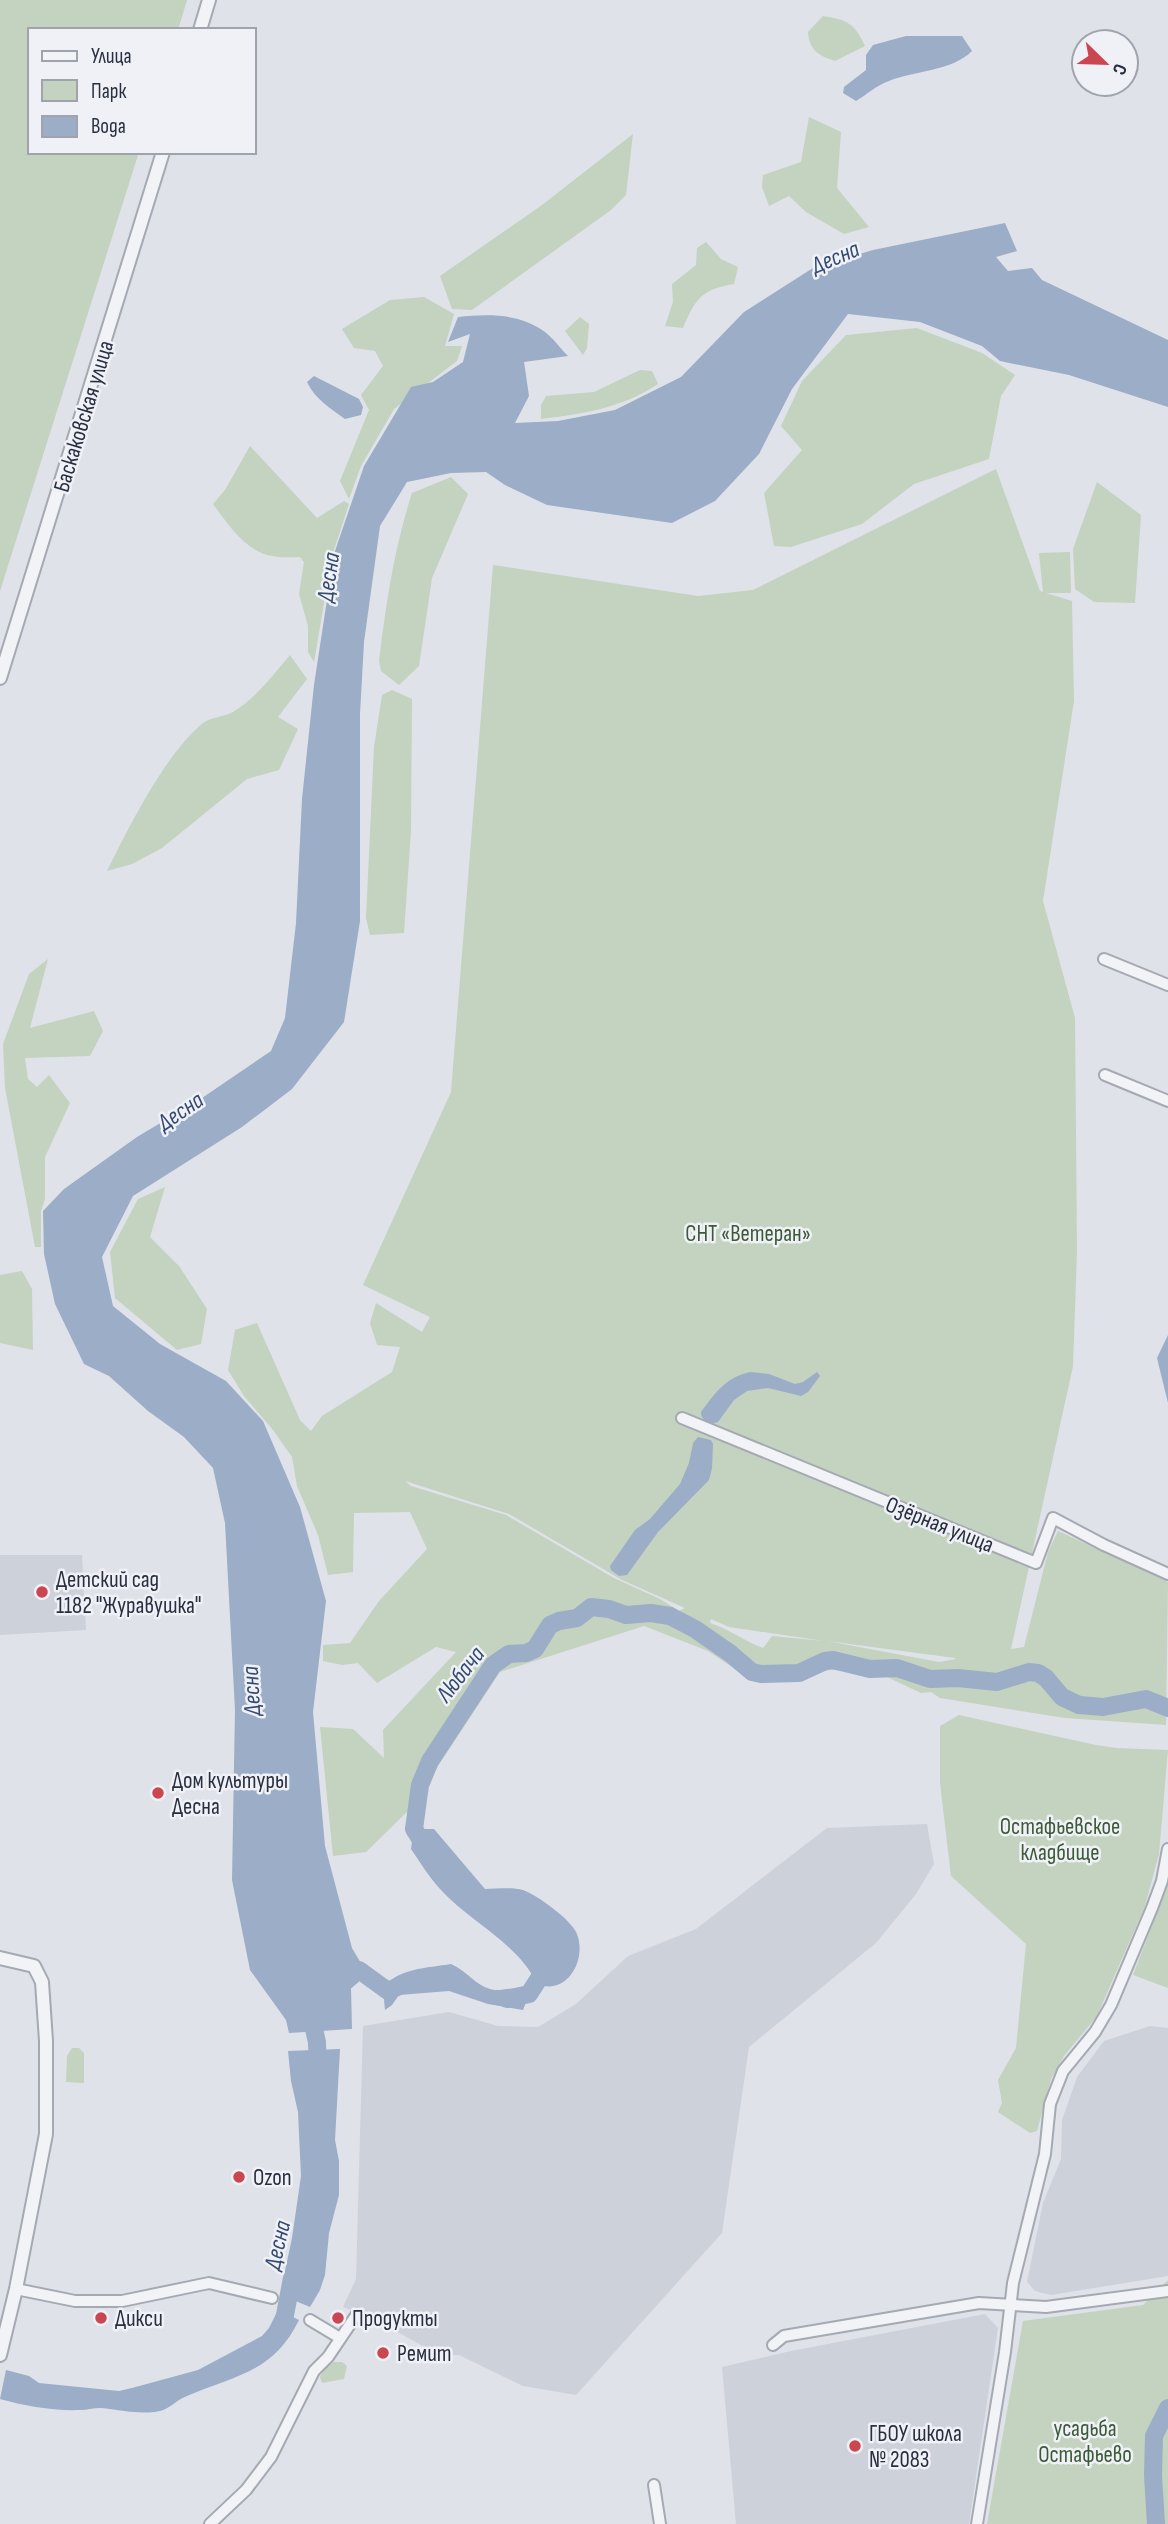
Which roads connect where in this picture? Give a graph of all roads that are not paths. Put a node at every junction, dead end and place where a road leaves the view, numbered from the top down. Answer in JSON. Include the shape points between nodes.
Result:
{"nodes":[{"id":1,"x":209,"y":0,"type":"edge"},
{"id":2,"x":201,"y":28,"type":"edge"},
{"id":3,"x":162,"y":154,"type":"edge"},
{"id":4,"x":0,"y":678,"type":"edge"},
{"id":5,"x":1104,"y":959,"type":"dead end"},
{"id":6,"x":1168,"y":985,"type":"edge"},
{"id":7,"x":1105,"y":1074,"type":"dead end"},
{"id":8,"x":1168,"y":1101,"type":"edge"},
{"id":9,"x":682,"y":1418,"type":"dead end"},
{"id":10,"x":1168,"y":1574,"type":"edge"},
{"id":11,"x":1168,"y":1849,"type":"edge"},
{"id":12,"x":0,"y":1958,"type":"edge"},
{"id":13,"x":16,"y":2288,"type":"junction"},
{"id":14,"x":1168,"y":2291,"type":"edge"},
{"id":15,"x":272,"y":2298,"type":"dead end"},
{"id":16,"x":1012,"y":2304,"type":"junction"},
{"id":17,"x":357,"y":2314,"type":"dead end"},
{"id":18,"x":310,"y":2320,"type":"dead end"},
{"id":19,"x":340,"y":2338,"type":"junction"},
{"id":20,"x":773,"y":2345,"type":"dead end"},
{"id":21,"x":0,"y":2355,"type":"edge"},
{"id":22,"x":654,"y":2485,"type":"dead end"},
{"id":23,"x":232,"y":2505,"type":"junction"},
{"id":24,"x":210,"y":2524,"type":"edge"},
{"id":25,"x":220,"y":2524,"type":"edge"},
{"id":26,"x":660,"y":2524,"type":"edge"},
{"id":27,"x":977,"y":2524,"type":"edge"}],
"edges":[{"from":1,"to":2,"type":"street"},
{"from":3,"to":4,"type":"street","name":"Баскаковская улица"},
{"from":5,"to":6,"type":"street"},
{"from":7,"to":8,"type":"street"},
{"from":9,"to":10,"type":"street","name":"Озёрная улица","via":[[1036,1563],[1054,1518]]},
{"from":11,"to":16,"type":"street","via":[[1162,1881],[1111,2005],[1070,2060],[1054,2092]]},
{"from":12,"to":13,"type":"street","via":[[18,1960],[38,1972],[46,2041],[46,2134]]},
{"from":13,"to":15,"type":"street","via":[[75,2301],[122,2301],[209,2283]]},
{"from":13,"to":21,"type":"street"},
{"from":14,"to":16,"type":"street","via":[[1046,2307]]},
{"from":16,"to":20,"type":"street","via":[[979,2303],[784,2336]]},
{"from":16,"to":27,"type":"street"},
{"from":17,"to":19,"type":"street"},
{"from":18,"to":19,"type":"street"},
{"from":19,"to":23,"type":"street","via":[[314,2371],[271,2457]]},
{"from":22,"to":26,"type":"street"},
{"from":23,"to":24,"type":"street"},
{"from":23,"to":25,"type":"street"}]}
